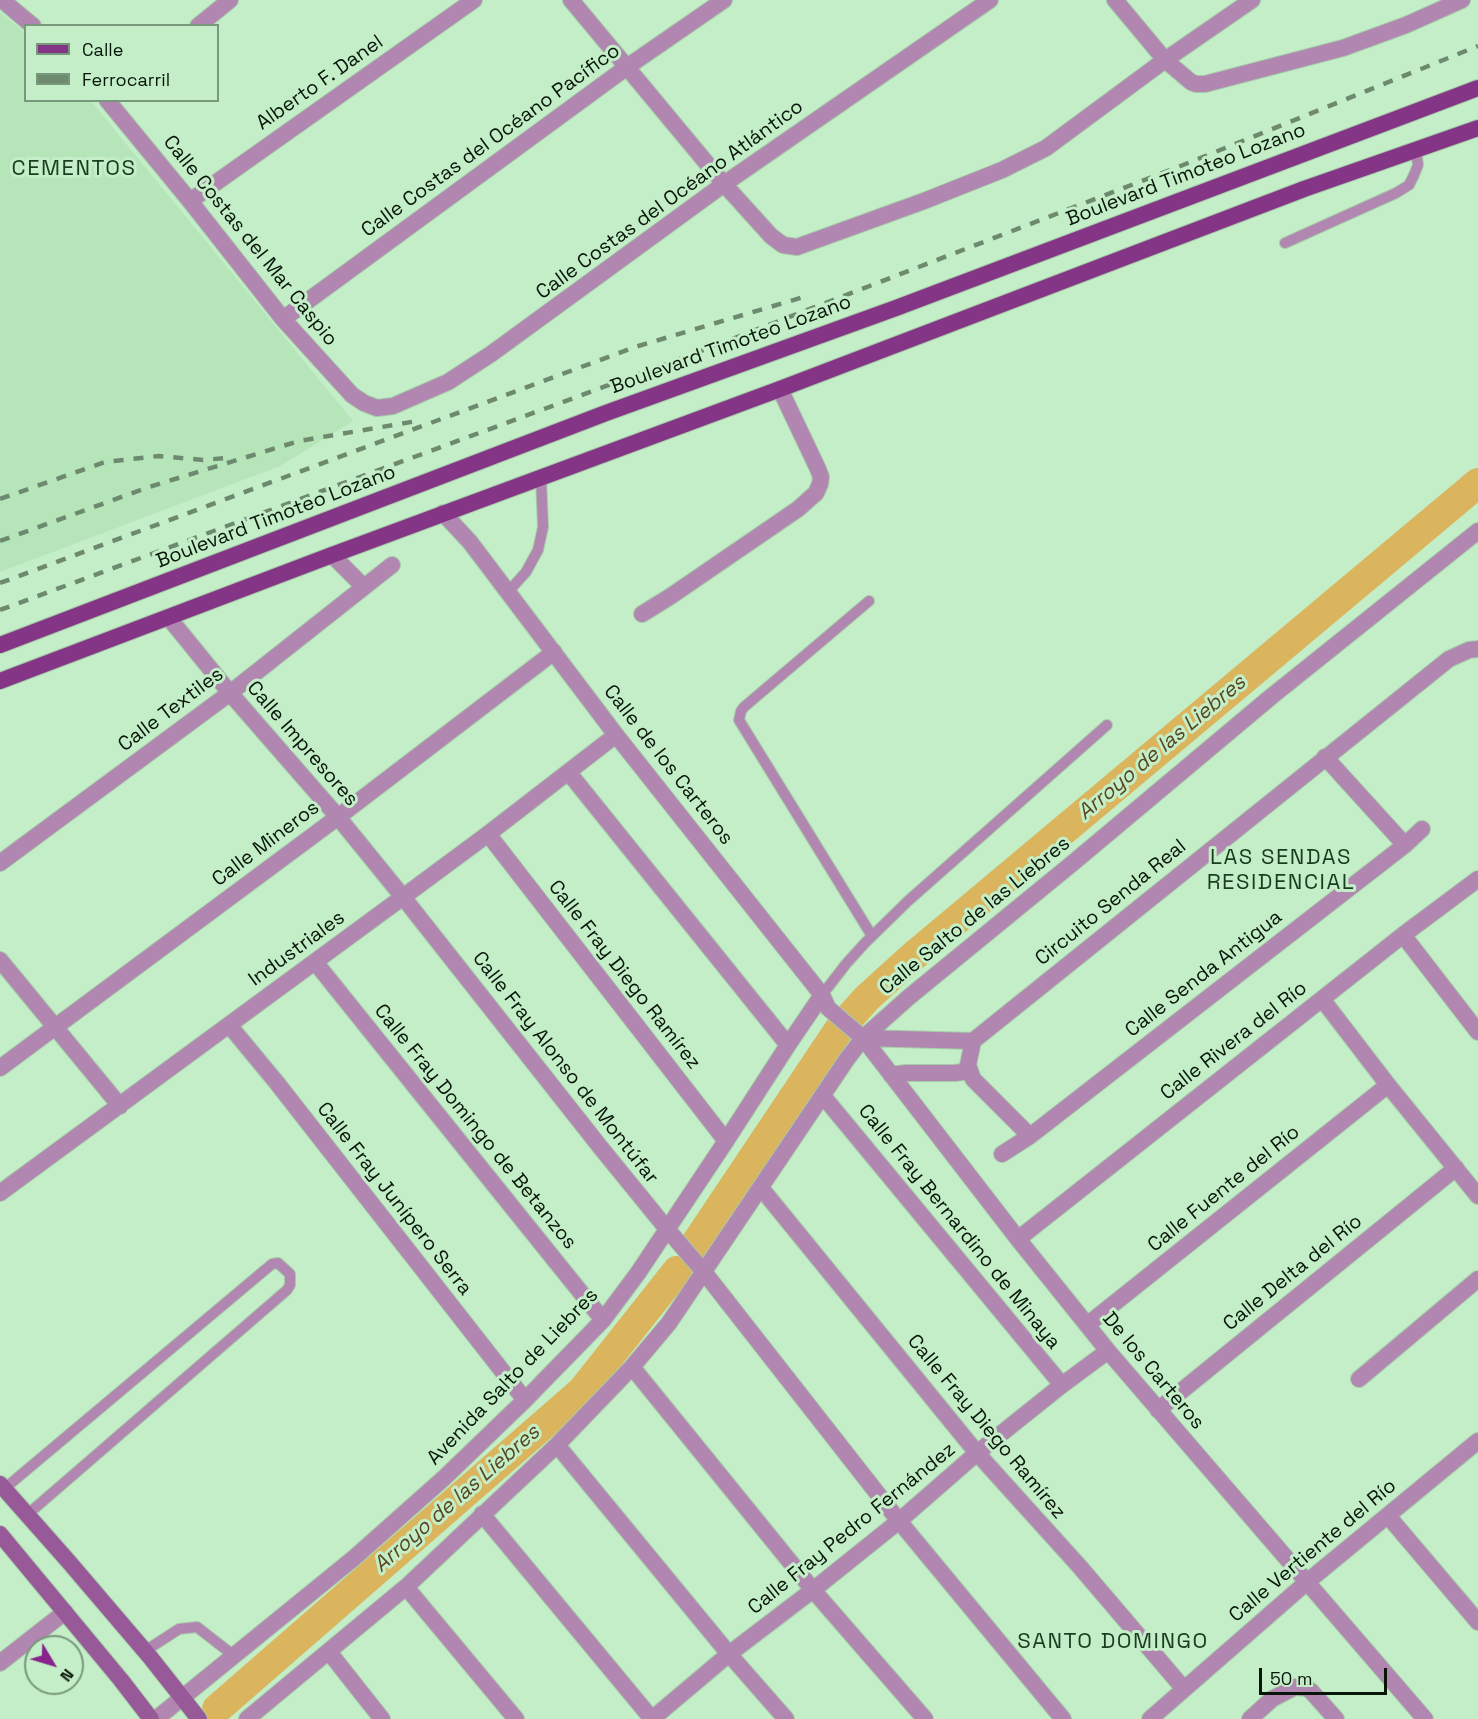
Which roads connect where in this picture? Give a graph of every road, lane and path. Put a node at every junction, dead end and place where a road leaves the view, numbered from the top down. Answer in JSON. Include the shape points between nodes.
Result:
{"nodes":[{"id":1,"x":2,"y":0,"type":"edge"},
{"id":2,"x":230,"y":0,"type":"edge"},
{"id":3,"x":474,"y":0,"type":"edge"},
{"id":4,"x":571,"y":0,"type":"edge"},
{"id":5,"x":724,"y":0,"type":"edge"},
{"id":6,"x":990,"y":0,"type":"edge"},
{"id":7,"x":1115,"y":0,"type":"edge"},
{"id":8,"x":1252,"y":0,"type":"edge"},
{"id":9,"x":1462,"y":0,"type":"edge"},
{"id":10,"x":31,"y":24,"type":"edge"},
{"id":11,"x":200,"y":24,"type":"edge"},
{"id":12,"x":1165,"y":60,"type":"junction"},
{"id":13,"x":627,"y":67,"type":"junction"},
{"id":14,"x":1478,"y":88,"type":"edge"},
{"id":15,"x":109,"y":102,"type":"edge"},
{"id":16,"x":1478,"y":128,"type":"edge"},
{"id":17,"x":1416,"y":150,"type":"junction"},
{"id":18,"x":724,"y":184,"type":"junction"},
{"id":19,"x":190,"y":201,"type":"junction"},
{"id":20,"x":1285,"y":243,"type":"dead end"},
{"id":21,"x":283,"y":319,"type":"junction"},
{"id":22,"x":780,"y":389,"type":"junction"},
{"id":23,"x":364,"y":403,"type":"joint"},
{"id":24,"x":541,"y":478,"type":"junction"},
{"id":25,"x":443,"y":513,"type":"junction"},
{"id":26,"x":1478,"y":531,"type":"edge"},
{"id":27,"x":332,"y":555,"type":"junction"},
{"id":28,"x":392,"y":565,"type":"dead end"},
{"id":29,"x":364,"y":587,"type":"junction"},
{"id":30,"x":508,"y":592,"type":"junction"},
{"id":31,"x":869,"y":601,"type":"dead end"},
{"id":32,"x":642,"y":614,"type":"dead end"},
{"id":33,"x":169,"y":618,"type":"junction"},
{"id":34,"x":0,"y":645,"type":"edge"},
{"id":35,"x":1478,"y":649,"type":"edge"},
{"id":36,"x":554,"y":652,"type":"junction"},
{"id":37,"x":0,"y":681,"type":"edge"},
{"id":38,"x":230,"y":693,"type":"junction"},
{"id":39,"x":1107,"y":725,"type":"dead end"},
{"id":40,"x":616,"y":735,"type":"junction"},
{"id":41,"x":1325,"y":757,"type":"junction"},
{"id":42,"x":569,"y":773,"type":"junction"},
{"id":43,"x":338,"y":817,"type":"junction"},
{"id":44,"x":1422,"y":829,"type":"dead end"},
{"id":45,"x":488,"y":834,"type":"junction"},
{"id":46,"x":1405,"y":845,"type":"junction"},
{"id":47,"x":0,"y":863,"type":"edge"},
{"id":48,"x":1478,"y":879,"type":"edge"},
{"id":49,"x":403,"y":897,"type":"junction"},
{"id":50,"x":1403,"y":935,"type":"junction"},
{"id":51,"x":872,"y":936,"type":"junction"},
{"id":52,"x":0,"y":960,"type":"edge"},
{"id":53,"x":315,"y":962,"type":"junction"},
{"id":54,"x":1322,"y":999,"type":"junction"},
{"id":55,"x":825,"y":1002,"type":"junction"},
{"id":56,"x":229,"y":1025,"type":"junction"},
{"id":57,"x":55,"y":1026,"type":"junction"},
{"id":58,"x":1478,"y":1032,"type":"edge"},
{"id":59,"x":858,"y":1034,"type":"junction"},
{"id":60,"x":972,"y":1041,"type":"junction"},
{"id":61,"x":788,"y":1045,"type":"junction"},
{"id":62,"x":0,"y":1068,"type":"edge"},
{"id":63,"x":969,"y":1071,"type":"junction"},
{"id":64,"x":891,"y":1075,"type":"junction"},
{"id":65,"x":1388,"y":1085,"type":"junction"},
{"id":66,"x":823,"y":1096,"type":"junction"},
{"id":67,"x":120,"y":1106,"type":"junction"},
{"id":68,"x":1030,"y":1136,"type":"junction"},
{"id":69,"x":726,"y":1141,"type":"junction"},
{"id":70,"x":1002,"y":1154,"type":"dead end"},
{"id":71,"x":1456,"y":1168,"type":"junction"},
{"id":72,"x":761,"y":1188,"type":"junction"},
{"id":73,"x":0,"y":1193,"type":"edge"},
{"id":74,"x":1478,"y":1196,"type":"edge"},
{"id":75,"x":669,"y":1232,"type":"junction"},
{"id":76,"x":1018,"y":1239,"type":"junction"},
{"id":77,"x":700,"y":1268,"type":"junction"},
{"id":78,"x":1478,"y":1279,"type":"edge"},
{"id":79,"x":603,"y":1320,"type":"junction"},
{"id":80,"x":1087,"y":1325,"type":"junction"},
{"id":81,"x":1108,"y":1351,"type":"junction"},
{"id":82,"x":632,"y":1367,"type":"junction"},
{"id":83,"x":1359,"y":1379,"type":"dead end"},
{"id":84,"x":1062,"y":1385,"type":"junction"},
{"id":85,"x":525,"y":1400,"type":"junction"},
{"id":86,"x":1158,"y":1410,"type":"junction"},
{"id":87,"x":557,"y":1445,"type":"junction"},
{"id":88,"x":1475,"y":1450,"type":"edge"},
{"id":89,"x":978,"y":1453,"type":"junction"},
{"id":90,"x":2,"y":1486,"type":"edge"},
{"id":91,"x":28,"y":1514,"type":"junction"},
{"id":92,"x":482,"y":1514,"type":"junction"},
{"id":93,"x":1388,"y":1516,"type":"junction"},
{"id":94,"x":899,"y":1521,"type":"junction"},
{"id":95,"x":0,"y":1534,"type":"edge"},
{"id":96,"x":1307,"y":1582,"type":"junction"},
{"id":97,"x":406,"y":1587,"type":"junction"},
{"id":98,"x":813,"y":1590,"type":"junction"},
{"id":99,"x":65,"y":1612,"type":"junction"},
{"id":100,"x":1478,"y":1622,"type":"edge"},
{"id":101,"x":145,"y":1651,"type":"junction"},
{"id":102,"x":329,"y":1652,"type":"junction"},
{"id":103,"x":729,"y":1654,"type":"junction"},
{"id":104,"x":233,"y":1655,"type":"junction"},
{"id":105,"x":0,"y":1663,"type":"edge"},
{"id":106,"x":1184,"y":1689,"type":"junction"},
{"id":107,"x":190,"y":1708,"type":"edge"},
{"id":108,"x":151,"y":1719,"type":"edge"},
{"id":109,"x":156,"y":1719,"type":"edge"},
{"id":110,"x":247,"y":1719,"type":"edge"},
{"id":111,"x":382,"y":1719,"type":"edge"},
{"id":112,"x":516,"y":1719,"type":"edge"},
{"id":113,"x":652,"y":1719,"type":"edge"},
{"id":114,"x":786,"y":1719,"type":"edge"},
{"id":115,"x":925,"y":1719,"type":"edge"},
{"id":116,"x":1063,"y":1719,"type":"edge"},
{"id":117,"x":1150,"y":1719,"type":"edge"},
{"id":118,"x":1251,"y":1719,"type":"edge"},
{"id":119,"x":1336,"y":1719,"type":"edge"},
{"id":120,"x":1425,"y":1719,"type":"edge"}],
"edges":[{"from":1,"to":10,"type":"street"},
{"from":2,"to":11,"type":"street"},
{"from":3,"to":19,"type":"street","name":"Alberto F. Danel"},
{"from":4,"to":13,"type":"street"},
{"from":5,"to":13,"type":"street","name":"Calle Costas del Océano Pacífico"},
{"from":6,"to":18,"type":"street","name":"Calle Costas del Océano Atlántico"},
{"from":7,"to":12,"type":"street"},
{"from":8,"to":12,"type":"street"},
{"from":9,"to":12,"type":"street","via":[[1342,48],[1205,84],[1191,82]]},
{"from":12,"to":18,"type":"street","via":[[1046,148],[1002,170],[797,247],[783,245],[771,237]]},
{"from":13,"to":18,"type":"street"},
{"from":13,"to":21,"type":"street","name":"Calle Costas del Océano Pacífico"},
{"from":14,"to":34,"type":"main road","name":"Boulevard Timoteo Lozano","via":[[606,413]]},
{"from":15,"to":19,"type":"street","name":"Calle Costas del Mar Caspio"},
{"from":16,"to":17,"type":"main road"},
{"from":17,"to":20,"type":"lane","via":[[1418,165],[1409,185]]},
{"from":17,"to":22,"type":"main road"},
{"from":18,"to":23,"type":"street","name":"Calle Costas del Océano Atlántico","via":[[448,382],[393,406],[377,408]]},
{"from":19,"to":21,"type":"street","name":"Calle Costas del Mar Caspio"},
{"from":21,"to":23,"type":"street","name":"Calle Costas del Mar Caspio","via":[[343,386]]},
{"from":22,"to":24,"type":"main road"},
{"from":22,"to":32,"type":"street","via":[[821,477],[816,493]]},
{"from":24,"to":25,"type":"main road"},
{"from":24,"to":30,"type":"lane","via":[[543,527],[538,550],[526,572]]},
{"from":25,"to":27,"type":"main road"},
{"from":25,"to":30,"type":"street","name":"Calle de los Carteros"},
{"from":26,"to":59,"type":"street","name":"Calle Salto de las Liebres","via":[[909,997]]},
{"from":27,"to":29,"type":"street"},
{"from":27,"to":33,"type":"main road"},
{"from":28,"to":29,"type":"street","name":"Calle Textiles"},
{"from":29,"to":38,"type":"street","name":"Calle Textiles"},
{"from":30,"to":36,"type":"street","name":"Calle de los Carteros"},
{"from":31,"to":51,"type":"lane","via":[[744,707],[739,720]]},
{"from":33,"to":37,"type":"main road"},
{"from":33,"to":38,"type":"street","name":"Calle Impresores"},
{"from":35,"to":41,"type":"street","name":"Circuito Senda Real","via":[[1449,659]]},
{"from":36,"to":40,"type":"street","name":"Calle de los Carteros"},
{"from":36,"to":43,"type":"street","name":"Calle Mineros"},
{"from":38,"to":43,"type":"street","name":"Calle Impresores"},
{"from":38,"to":47,"type":"street","name":"Calle Textiles"},
{"from":39,"to":51,"type":"lane"},
{"from":40,"to":42,"type":"street","name":"Industriales"},
{"from":40,"to":55,"type":"street","name":"Calle de los Carteros"},
{"from":41,"to":46,"type":"street"},
{"from":41,"to":60,"type":"street","name":"Circuito Senda Real"},
{"from":42,"to":45,"type":"street","name":"Industriales"},
{"from":42,"to":61,"type":"street"},
{"from":43,"to":49,"type":"street","name":"Calle Impresores"},
{"from":43,"to":57,"type":"street","name":"Calle Mineros"},
{"from":44,"to":46,"type":"street","name":"Calle Senda Antigua"},
{"from":45,"to":49,"type":"street","name":"Industriales"},
{"from":45,"to":69,"type":"street","name":"Calle Fray Diego Ramírez"},
{"from":46,"to":68,"type":"street","name":"Calle Senda Antigua"},
{"from":48,"to":50,"type":"street","name":"Calle Rivera del Río"},
{"from":49,"to":53,"type":"street","name":"Industriales"},
{"from":49,"to":75,"type":"street","name":"Calle Fray Alonso de Montúfar"},
{"from":50,"to":54,"type":"street","name":"Calle Rivera del Río"},
{"from":50,"to":58,"type":"street"},
{"from":51,"to":55,"type":"lane","via":[[846,964]]},
{"from":52,"to":57,"type":"street"},
{"from":53,"to":56,"type":"street","name":"Industriales"},
{"from":53,"to":79,"type":"street","name":"Calle Fray Domingo de Betanzos"},
{"from":54,"to":65,"type":"street"},
{"from":54,"to":76,"type":"street","name":"Calle Rivera del Río"},
{"from":55,"to":59,"type":"street","name":"Calle de los Carteros"},
{"from":55,"to":61,"type":"street","name":"Avenida Salto de Liebres"},
{"from":56,"to":67,"type":"street","name":"Industriales"},
{"from":56,"to":85,"type":"street","name":"Calle Fray Junípero Serra"},
{"from":57,"to":62,"type":"street","name":"Calle Mineros"},
{"from":57,"to":67,"type":"street"},
{"from":59,"to":60,"type":"street"},
{"from":59,"to":64,"type":"street","name":"De los Carteros"},
{"from":59,"to":66,"type":"street"},
{"from":60,"to":63,"type":"street"},
{"from":61,"to":69,"type":"street","name":"Avenida Salto de Liebres"},
{"from":63,"to":64,"type":"street"},
{"from":63,"to":68,"type":"street"},
{"from":64,"to":76,"type":"street","name":"De los Carteros"},
{"from":65,"to":71,"type":"street"},
{"from":65,"to":80,"type":"street","name":"Calle Fuente del Río"},
{"from":66,"to":72,"type":"street"},
{"from":66,"to":84,"type":"street","name":"Calle Fray Bernardino de Minaya"},
{"from":67,"to":73,"type":"street","name":"Industriales"},
{"from":68,"to":70,"type":"street","name":"Calle Senda Antigua"},
{"from":69,"to":75,"type":"street","name":"Avenida Salto de Liebres"},
{"from":71,"to":74,"type":"street"},
{"from":71,"to":86,"type":"street","name":"Calle Delta del Río"},
{"from":72,"to":77,"type":"street"},
{"from":72,"to":89,"type":"street","name":"Calle Fray Diego Ramírez"},
{"from":75,"to":77,"type":"street","name":"Calle Fray Alonso de Montúfar"},
{"from":75,"to":79,"type":"street","name":"Avenida Salto de Liebres"},
{"from":76,"to":80,"type":"street","name":"De los Carteros"},
{"from":77,"to":82,"type":"street","via":[[669,1323]]},
{"from":77,"to":94,"type":"street","name":"Calle Fray Alonso de Montúfar"},
{"from":78,"to":83,"type":"street"},
{"from":79,"to":85,"type":"street","name":"Avenida Salto de Liebres"},
{"from":80,"to":81,"type":"street","name":"De los Carteros"},
{"from":81,"to":84,"type":"street","name":"Calle Fray Pedro Fernández"},
{"from":81,"to":86,"type":"street","name":"De los Carteros"},
{"from":82,"to":87,"type":"street"},
{"from":82,"to":98,"type":"street"},
{"from":84,"to":89,"type":"street","name":"Calle Fray Pedro Fernández"},
{"from":85,"to":104,"type":"street","name":"Avenida Salto de Liebres","via":[[372,1542]]},
{"from":86,"to":96,"type":"street","name":"De los Carteros"},
{"from":87,"to":92,"type":"street"},
{"from":87,"to":103,"type":"street"},
{"from":88,"to":93,"type":"street","name":"Calle Vertiente del Río"},
{"from":89,"to":94,"type":"street","name":"Calle Fray Pedro Fernández"},
{"from":89,"to":106,"type":"street","name":"Calle Fray Diego Ramírez"},
{"from":90,"to":91,"type":"main road"},
{"from":90,"to":91,"type":"lane","via":[[272,1264],[278,1263],[290,1274],[287,1290]]},
{"from":91,"to":101,"type":"main road"},
{"from":92,"to":97,"type":"street"},
{"from":92,"to":113,"type":"street"},
{"from":93,"to":96,"type":"street","name":"Calle Vertiente del Río"},
{"from":93,"to":100,"type":"street"},
{"from":94,"to":98,"type":"street","name":"Calle Fray Pedro Fernández"},
{"from":94,"to":116,"type":"street","name":"Calle Fray Alonso de Montúfar"},
{"from":95,"to":99,"type":"main road"},
{"from":96,"to":106,"type":"street","name":"Calle Vertiente del Río"},
{"from":96,"to":120,"type":"street","name":"De los Carteros"},
{"from":97,"to":102,"type":"street"},
{"from":97,"to":112,"type":"street"},
{"from":98,"to":103,"type":"street","name":"Calle Fray Pedro Fernández"},
{"from":98,"to":115,"type":"street"},
{"from":99,"to":105,"type":"street"},
{"from":99,"to":108,"type":"main road"},
{"from":101,"to":104,"type":"lane","via":[[179,1629],[197,1627]]},
{"from":101,"to":107,"type":"main road"},
{"from":102,"to":110,"type":"street"},
{"from":102,"to":111,"type":"street"},
{"from":103,"to":113,"type":"street","name":"Calle Fray Pedro Fernández"},
{"from":103,"to":114,"type":"street"},
{"from":104,"to":107,"type":"street","name":"Avenida Salto de Liebres"},
{"from":106,"to":117,"type":"street","name":"Calle Vertiente del Río"},
{"from":107,"to":109,"type":"street","name":"Avenida Salto de Liebres"},
{"from":118,"to":119,"type":"street","via":[[1272,1699],[1294,1687],[1306,1688]]}]}
